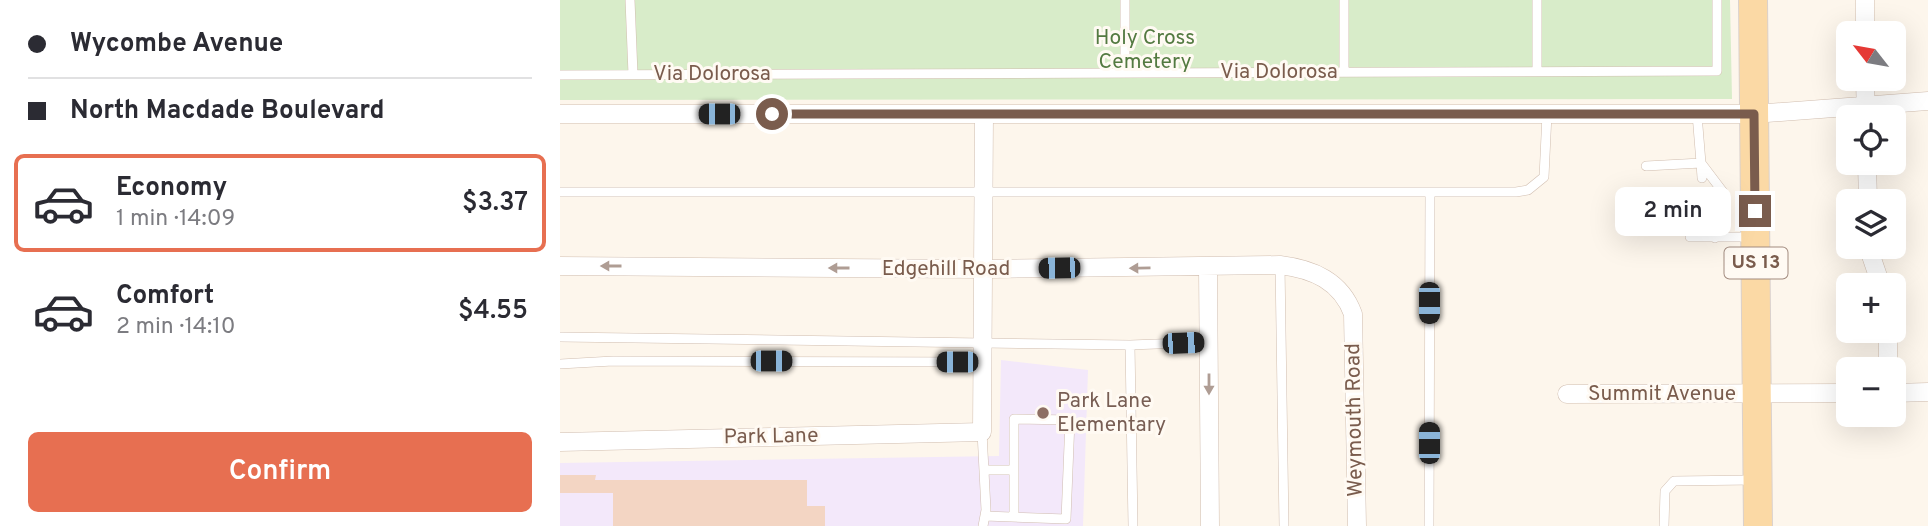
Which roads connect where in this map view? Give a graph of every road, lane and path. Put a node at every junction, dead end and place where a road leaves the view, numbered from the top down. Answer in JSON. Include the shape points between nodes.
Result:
{"nodes":[{"id":1,"x":630,"y":0,"type":"edge"},
{"id":2,"x":1125,"y":0,"type":"edge"},
{"id":3,"x":1344,"y":0,"type":"edge"},
{"id":4,"x":1537,"y":0,"type":"edge"},
{"id":5,"x":1717,"y":0,"type":"edge"},
{"id":6,"x":1753,"y":0,"type":"edge"},
{"id":7,"x":1865,"y":0,"type":"edge"},
{"id":8,"x":1865,"y":21,"type":"edge"},
{"id":9,"x":1537,"y":71,"type":"junction"},
{"id":10,"x":1344,"y":72,"type":"junction"},
{"id":11,"x":1125,"y":73,"type":"junction"},
{"id":12,"x":633,"y":74,"type":"junction"},
{"id":13,"x":560,"y":75,"type":"edge"},
{"id":14,"x":1928,"y":101,"type":"edge"},
{"id":15,"x":1905,"y":105,"type":"edge"},
{"id":16,"x":1836,"y":113,"type":"edge"},
{"id":17,"x":560,"y":114,"type":"edge"},
{"id":18,"x":985,"y":114,"type":"junction"},
{"id":19,"x":1547,"y":114,"type":"junction"},
{"id":20,"x":1697,"y":114,"type":"junction"},
{"id":21,"x":1754,"y":114,"type":"junction"},
{"id":22,"x":1701,"y":163,"type":"junction"},
{"id":23,"x":1646,"y":166,"type":"dead end"},
{"id":24,"x":1702,"y":178,"type":"dead end"},
{"id":25,"x":560,"y":192,"type":"edge"},
{"id":26,"x":1430,"y":192,"type":"junction"},
{"id":27,"x":1723,"y":192,"type":"dead end"},
{"id":28,"x":985,"y":194,"type":"junction"},
{"id":29,"x":1702,"y":197,"type":"dead end"},
{"id":30,"x":1723,"y":211,"type":"dead end"},
{"id":31,"x":1690,"y":237,"type":"dead end"},
{"id":32,"x":1755,"y":237,"type":"junction"},
{"id":33,"x":1715,"y":238,"type":"junction"},
{"id":34,"x":1280,"y":265,"type":"junction"},
{"id":35,"x":560,"y":266,"type":"edge"},
{"id":36,"x":1208,"y":267,"type":"junction"},
{"id":37,"x":984,"y":269,"type":"junction"},
{"id":38,"x":1353,"y":314,"type":"joint"},
{"id":39,"x":560,"y":337,"type":"edge"},
{"id":40,"x":984,"y":341,"type":"junction"},
{"id":41,"x":1209,"y":342,"type":"junction"},
{"id":42,"x":1130,"y":345,"type":"junction"},
{"id":43,"x":984,"y":362,"type":"junction"},
{"id":44,"x":560,"y":364,"type":"edge"},
{"id":45,"x":1928,"y":392,"type":"edge"},
{"id":46,"x":1757,"y":393,"type":"junction"},
{"id":47,"x":1836,"y":393,"type":"edge"},
{"id":48,"x":1906,"y":393,"type":"edge"},
{"id":49,"x":1567,"y":394,"type":"dead end"},
{"id":50,"x":982,"y":432,"type":"junction"},
{"id":51,"x":560,"y":442,"type":"edge"},
{"id":52,"x":1014,"y":470,"type":"junction"},
{"id":53,"x":984,"y":471,"type":"junction"},
{"id":54,"x":1758,"y":480,"type":"junction"},
{"id":55,"x":1014,"y":517,"type":"junction"},
{"id":56,"x":984,"y":521,"type":"edge"},
{"id":57,"x":1133,"y":526,"type":"edge"},
{"id":58,"x":1210,"y":526,"type":"edge"},
{"id":59,"x":1284,"y":526,"type":"edge"},
{"id":60,"x":1357,"y":526,"type":"edge"},
{"id":61,"x":1429,"y":526,"type":"edge"},
{"id":62,"x":1664,"y":526,"type":"edge"},
{"id":63,"x":1758,"y":526,"type":"edge"}],
"edges":[{"from":1,"to":12,"type":"lane"},
{"from":2,"to":11,"type":"lane"},
{"from":3,"to":10,"type":"lane"},
{"from":4,"to":9,"type":"lane"},
{"from":5,"to":9,"type":"lane","name":"Via Dolorosa","via":[[1717,71]]},
{"from":6,"to":21,"type":"main road","number":"US 13"},
{"from":7,"to":8,"type":"street"},
{"from":9,"to":10,"type":"lane","name":"Via Dolorosa"},
{"from":10,"to":11,"type":"lane","name":"Via Dolorosa"},
{"from":11,"to":12,"type":"lane","name":"Via Dolorosa"},
{"from":12,"to":13,"type":"lane","name":"Via Dolorosa"},
{"from":14,"to":15,"type":"street"},
{"from":16,"to":21,"type":"street"},
{"from":17,"to":18,"type":"street"},
{"from":18,"to":19,"type":"street"},
{"from":18,"to":28,"type":"street"},
{"from":19,"to":20,"type":"street"},
{"from":19,"to":26,"type":"lane","via":[[1545,169],[1537,184],[1516,192]]},
{"from":20,"to":21,"type":"street"},
{"from":20,"to":22,"type":"lane"},
{"from":21,"to":32,"type":"main road","number":"US 13"},
{"from":22,"to":23,"type":"lane"},
{"from":22,"to":24,"type":"lane"},
{"from":22,"to":27,"type":"lane"},
{"from":25,"to":28,"type":"lane"},
{"from":26,"to":28,"type":"lane"},
{"from":26,"to":61,"type":"lane"},
{"from":28,"to":37,"type":"street"},
{"from":29,"to":33,"type":"lane"},
{"from":30,"to":33,"type":"lane"},
{"from":31,"to":33,"type":"lane"},
{"from":32,"to":33,"type":"lane"},
{"from":32,"to":46,"type":"main road","number":"US 13"},
{"from":34,"to":36,"type":"street","name":"Edgehill Road"},
{"from":34,"to":38,"type":"street","name":"Edgehill Road","via":[[1326,279],[1342,292]]},
{"from":34,"to":59,"type":"lane"},
{"from":37,"to":35,"type":"street","name":"Edgehill Road","one_way":true},
{"from":36,"to":37,"type":"street","name":"Edgehill Road","one_way":true},
{"from":36,"to":41,"type":"street"},
{"from":37,"to":40,"type":"street"},
{"from":38,"to":60,"type":"street","name":"Weymouth Road"},
{"from":39,"to":40,"type":"lane"},
{"from":40,"to":42,"type":"lane"},
{"from":40,"to":43,"type":"street"},
{"from":41,"to":42,"type":"lane"},
{"from":41,"to":58,"type":"street","one_way":true},
{"from":42,"to":57,"type":"lane"},
{"from":43,"to":44,"type":"lane"},
{"from":43,"to":50,"type":"street"},
{"from":45,"to":48,"type":"street"},
{"from":46,"to":47,"type":"street","name":"Summit Avenue"},
{"from":46,"to":49,"type":"street","name":"Summit Avenue"},
{"from":46,"to":54,"type":"main road","number":"US 13"},
{"from":50,"to":51,"type":"street","name":"Park Lane"},
{"from":50,"to":53,"type":"lane"},
{"from":52,"to":53,"type":"lane"},
{"from":52,"to":55,"type":"lane"},
{"from":52,"to":55,"type":"lane","via":[[1014,419],[1070,420],[1066,519]]},
{"from":53,"to":56,"type":"lane"},
{"from":54,"to":62,"type":"lane","via":[[1674,481],[1665,491]]},
{"from":54,"to":63,"type":"main road","number":"US 13"},
{"from":55,"to":56,"type":"lane"}]}
